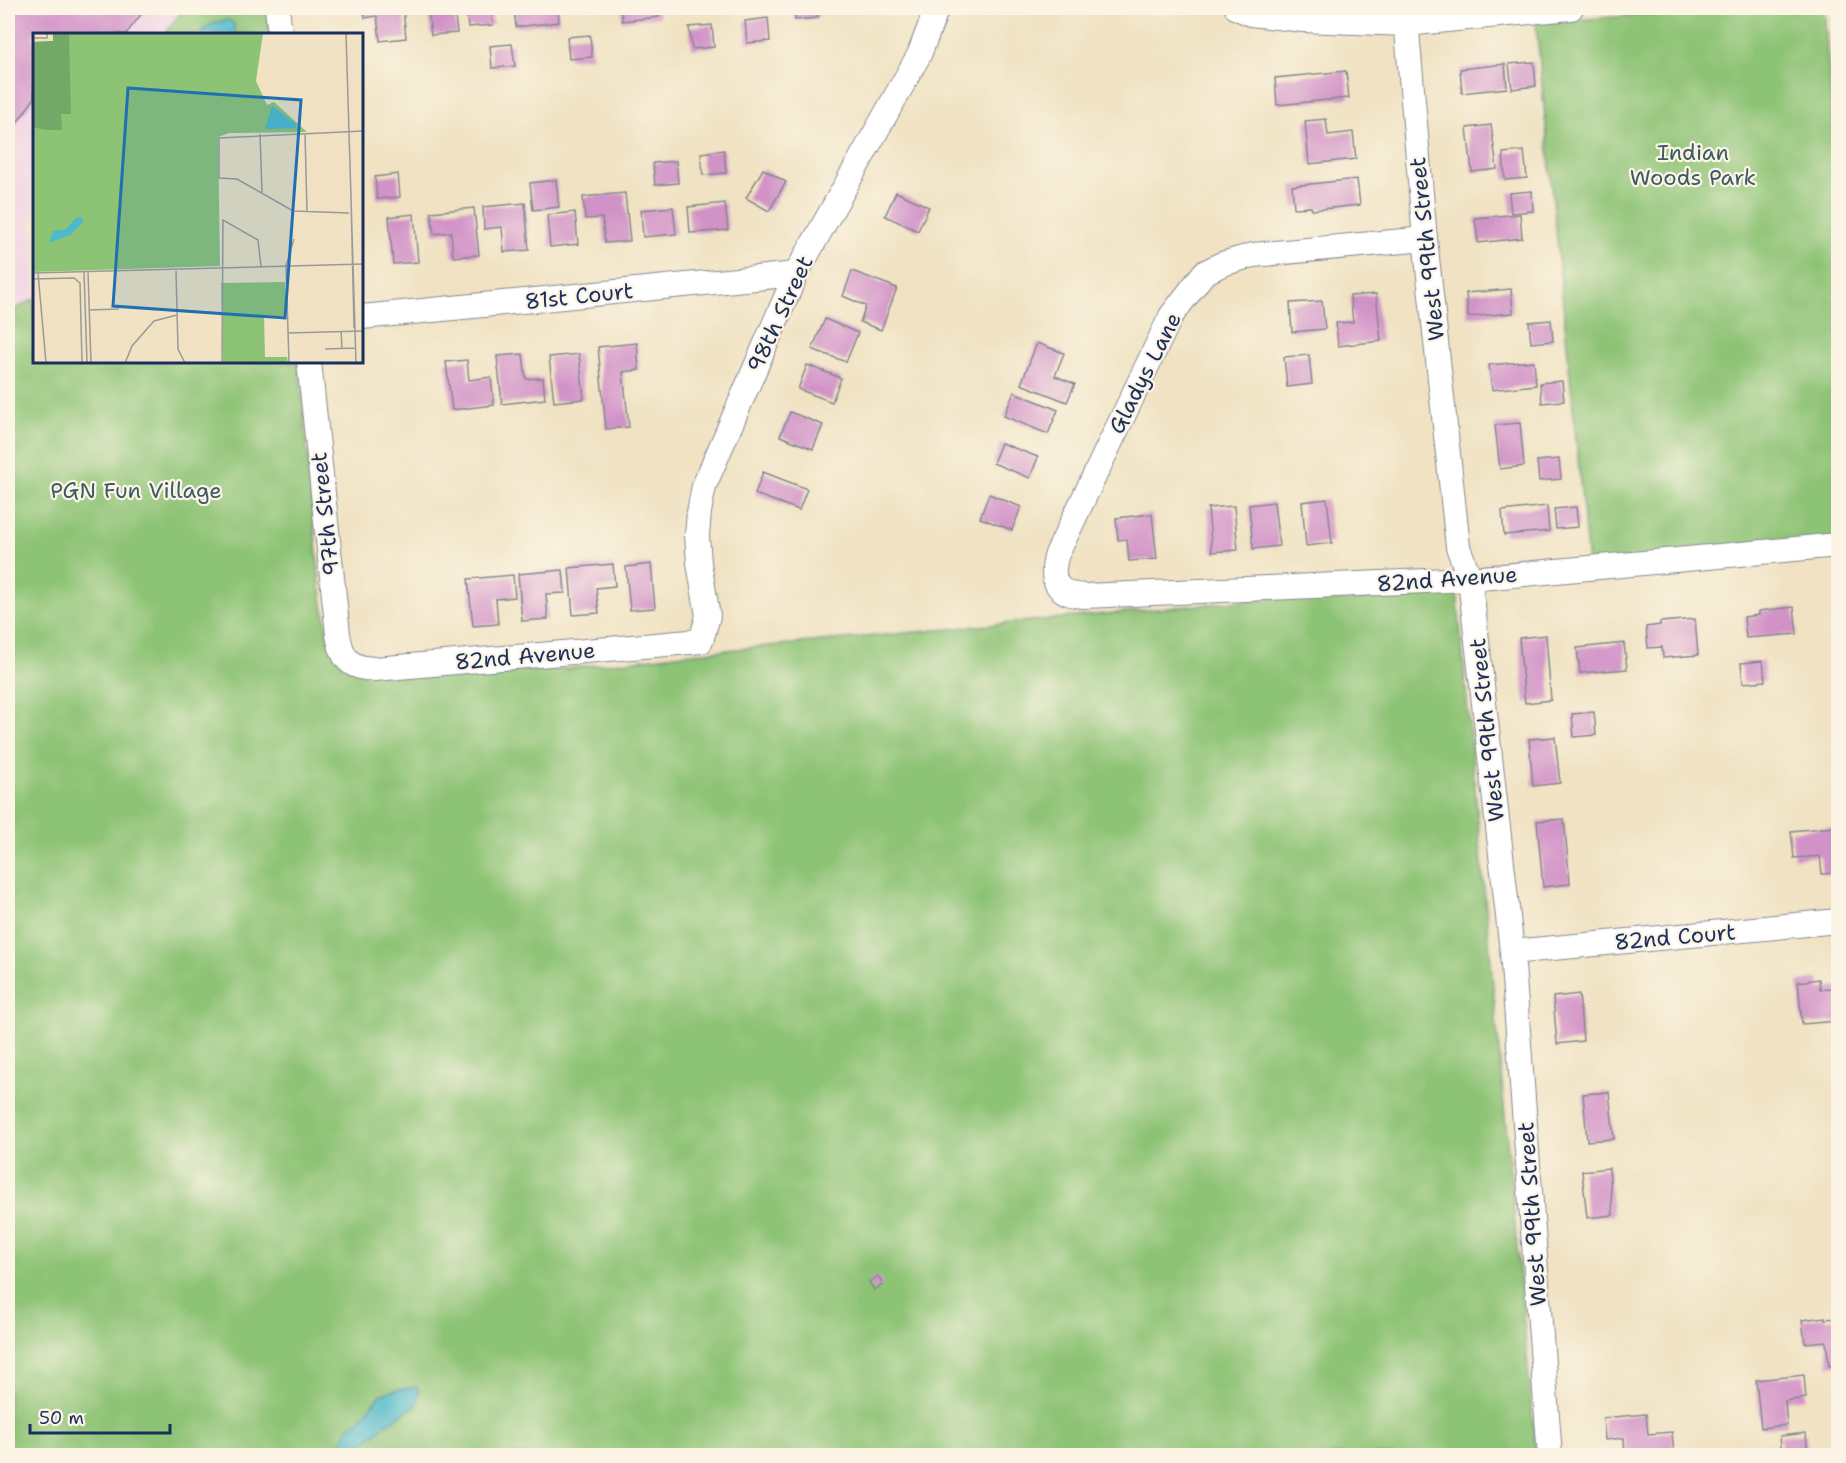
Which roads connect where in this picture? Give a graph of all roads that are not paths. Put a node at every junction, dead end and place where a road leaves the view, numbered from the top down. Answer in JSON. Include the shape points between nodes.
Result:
{"nodes":[{"id":1,"x":278,"y":8,"type":"edge"},
{"id":2,"x":937,"y":8,"type":"edge"},
{"id":3,"x":1237,"y":8,"type":"edge"},
{"id":4,"x":1571,"y":8,"type":"edge"},
{"id":5,"x":1406,"y":16,"type":"edge"},
{"id":6,"x":280,"y":33,"type":"edge"},
{"id":7,"x":1425,"y":239,"type":"junction"},
{"id":8,"x":796,"y":274,"type":"junction"},
{"id":9,"x":363,"y":317,"type":"edge"},
{"id":10,"x":309,"y":363,"type":"edge"},
{"id":11,"x":1839,"y":545,"type":"edge"},
{"id":12,"x":1470,"y":579,"type":"junction"},
{"id":13,"x":1058,"y":586,"type":"joint"},
{"id":14,"x":701,"y":641,"type":"joint"},
{"id":15,"x":351,"y":663,"type":"joint"},
{"id":16,"x":1839,"y":921,"type":"edge"},
{"id":17,"x":1512,"y":952,"type":"junction"},
{"id":18,"x":1550,"y":1455,"type":"edge"}],
"edges":[{"from":1,"to":6,"type":"street"},
{"from":2,"to":8,"type":"street","name":"98th Street","via":[[919,55]]},
{"from":3,"to":5,"type":"street","via":[[1251,14],[1303,20]]},
{"from":4,"to":5,"type":"street"},
{"from":5,"to":7,"type":"street","name":"West 99th Street"},
{"from":7,"to":12,"type":"street","name":"West 99th Street","via":[[1458,548]]},
{"from":7,"to":13,"type":"street","name":"Gladys Lane","via":[[1253,255],[1204,273],[1171,316],[1057,554],[1054,575]]},
{"from":8,"to":9,"type":"street","name":"81st Court"},
{"from":8,"to":14,"type":"street","name":"98th Street","via":[[704,486],[698,535],[708,616]]},
{"from":10,"to":15,"type":"street","name":"97th Street","via":[[338,634],[345,657]]},
{"from":11,"to":12,"type":"street","name":"82nd Avenue"},
{"from":12,"to":13,"type":"street","name":"82nd Avenue","via":[[1085,596],[1073,596]]},
{"from":12,"to":17,"type":"street","name":"West 99th Street"},
{"from":14,"to":15,"type":"street","name":"82nd Avenue","via":[[375,669]]},
{"from":16,"to":17,"type":"street","name":"82nd Court"},
{"from":17,"to":18,"type":"street","name":"West 99th Street"}]}
